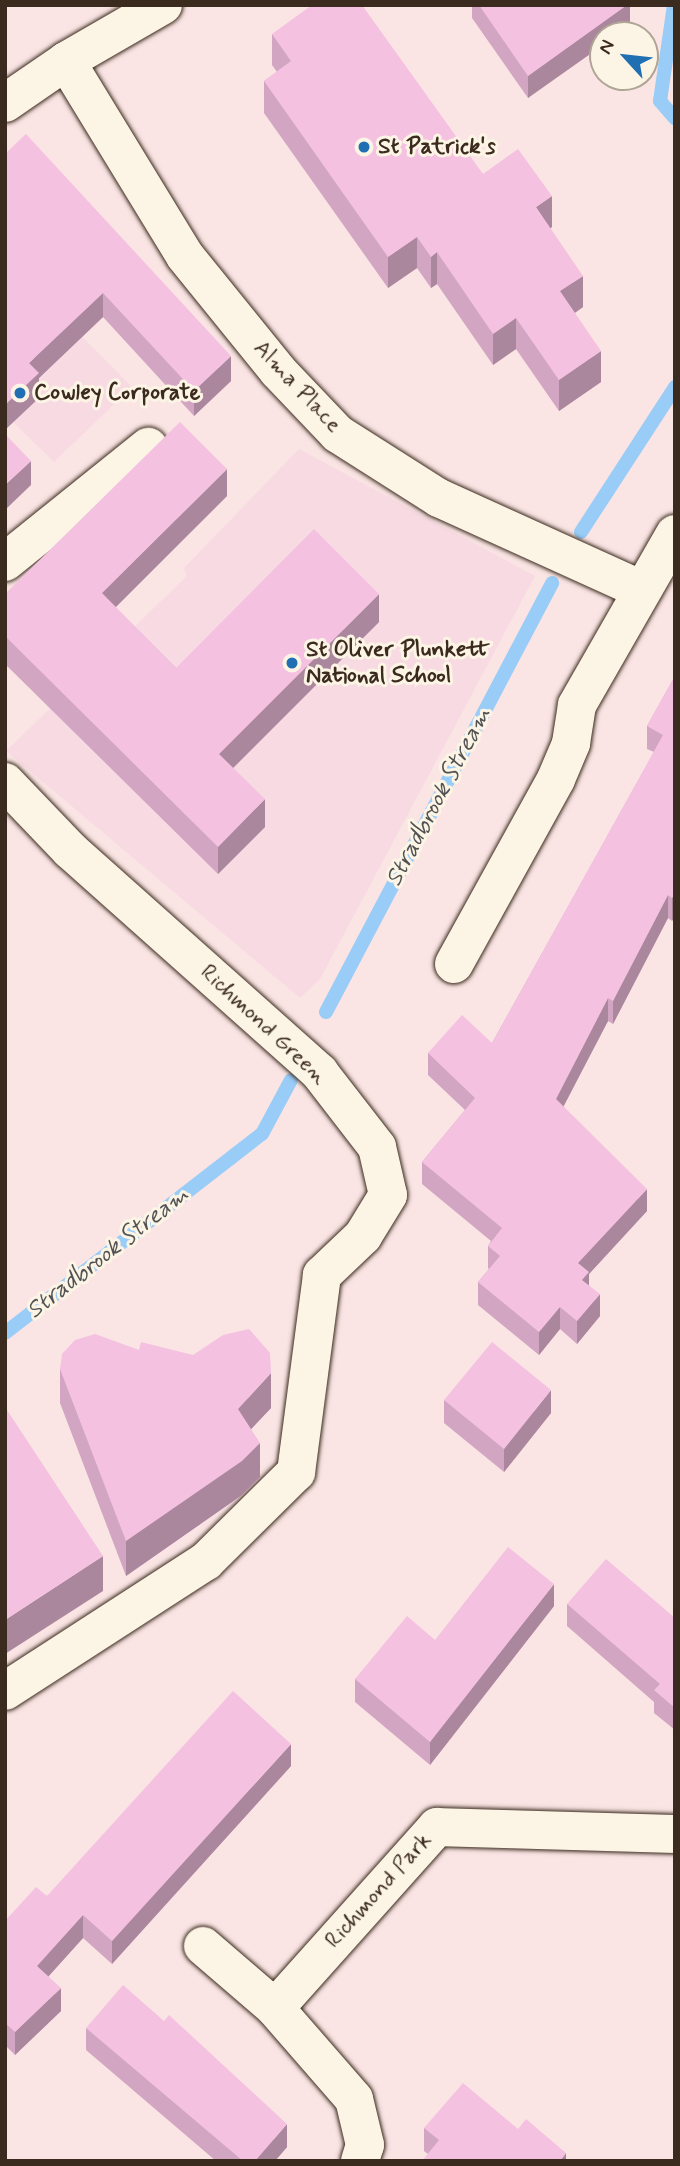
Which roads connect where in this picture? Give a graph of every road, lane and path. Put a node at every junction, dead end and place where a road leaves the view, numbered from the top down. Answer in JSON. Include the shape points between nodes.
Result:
{"nodes":[{"id":1,"x":163,"y":5,"type":"edge"},
{"id":2,"x":66,"y":61,"type":"junction"},
{"id":3,"x":5,"y":103,"type":"edge"},
{"id":4,"x":148,"y":447,"type":"dead end"},
{"id":5,"x":675,"y":534,"type":"edge"},
{"id":6,"x":5,"y":562,"type":"edge"},
{"id":7,"x":639,"y":589,"type":"junction"},
{"id":8,"x":5,"y":782,"type":"edge"},
{"id":9,"x":454,"y":964,"type":"dead end"},
{"id":10,"x":5,"y":1691,"type":"edge"},
{"id":11,"x":675,"y":1835,"type":"edge"},
{"id":12,"x":203,"y":1946,"type":"dead end"},
{"id":13,"x":275,"y":2008,"type":"junction"},
{"id":14,"x":360,"y":2161,"type":"edge"}],
"edges":[{"from":1,"to":2,"type":"street"},
{"from":2,"to":3,"type":"street"},
{"from":2,"to":7,"type":"street","name":"Alma Place","via":[[185,256],[278,371],[338,434],[439,498]]},
{"from":4,"to":6,"type":"street"},
{"from":5,"to":7,"type":"street"},
{"from":7,"to":9,"type":"street","via":[[577,705],[571,743],[556,779]]},
{"from":8,"to":10,"type":"street","name":"Richmond Green","via":[[70,850],[319,1072],[377,1147],[387,1195],[363,1236],[322,1275],[296,1472],[206,1561]]},
{"from":11,"to":13,"type":"street","name":"Richmond Park","via":[[437,1827]]},
{"from":12,"to":13,"type":"street"},
{"from":13,"to":14,"type":"street","via":[[355,2099],[365,2144]]}]}
